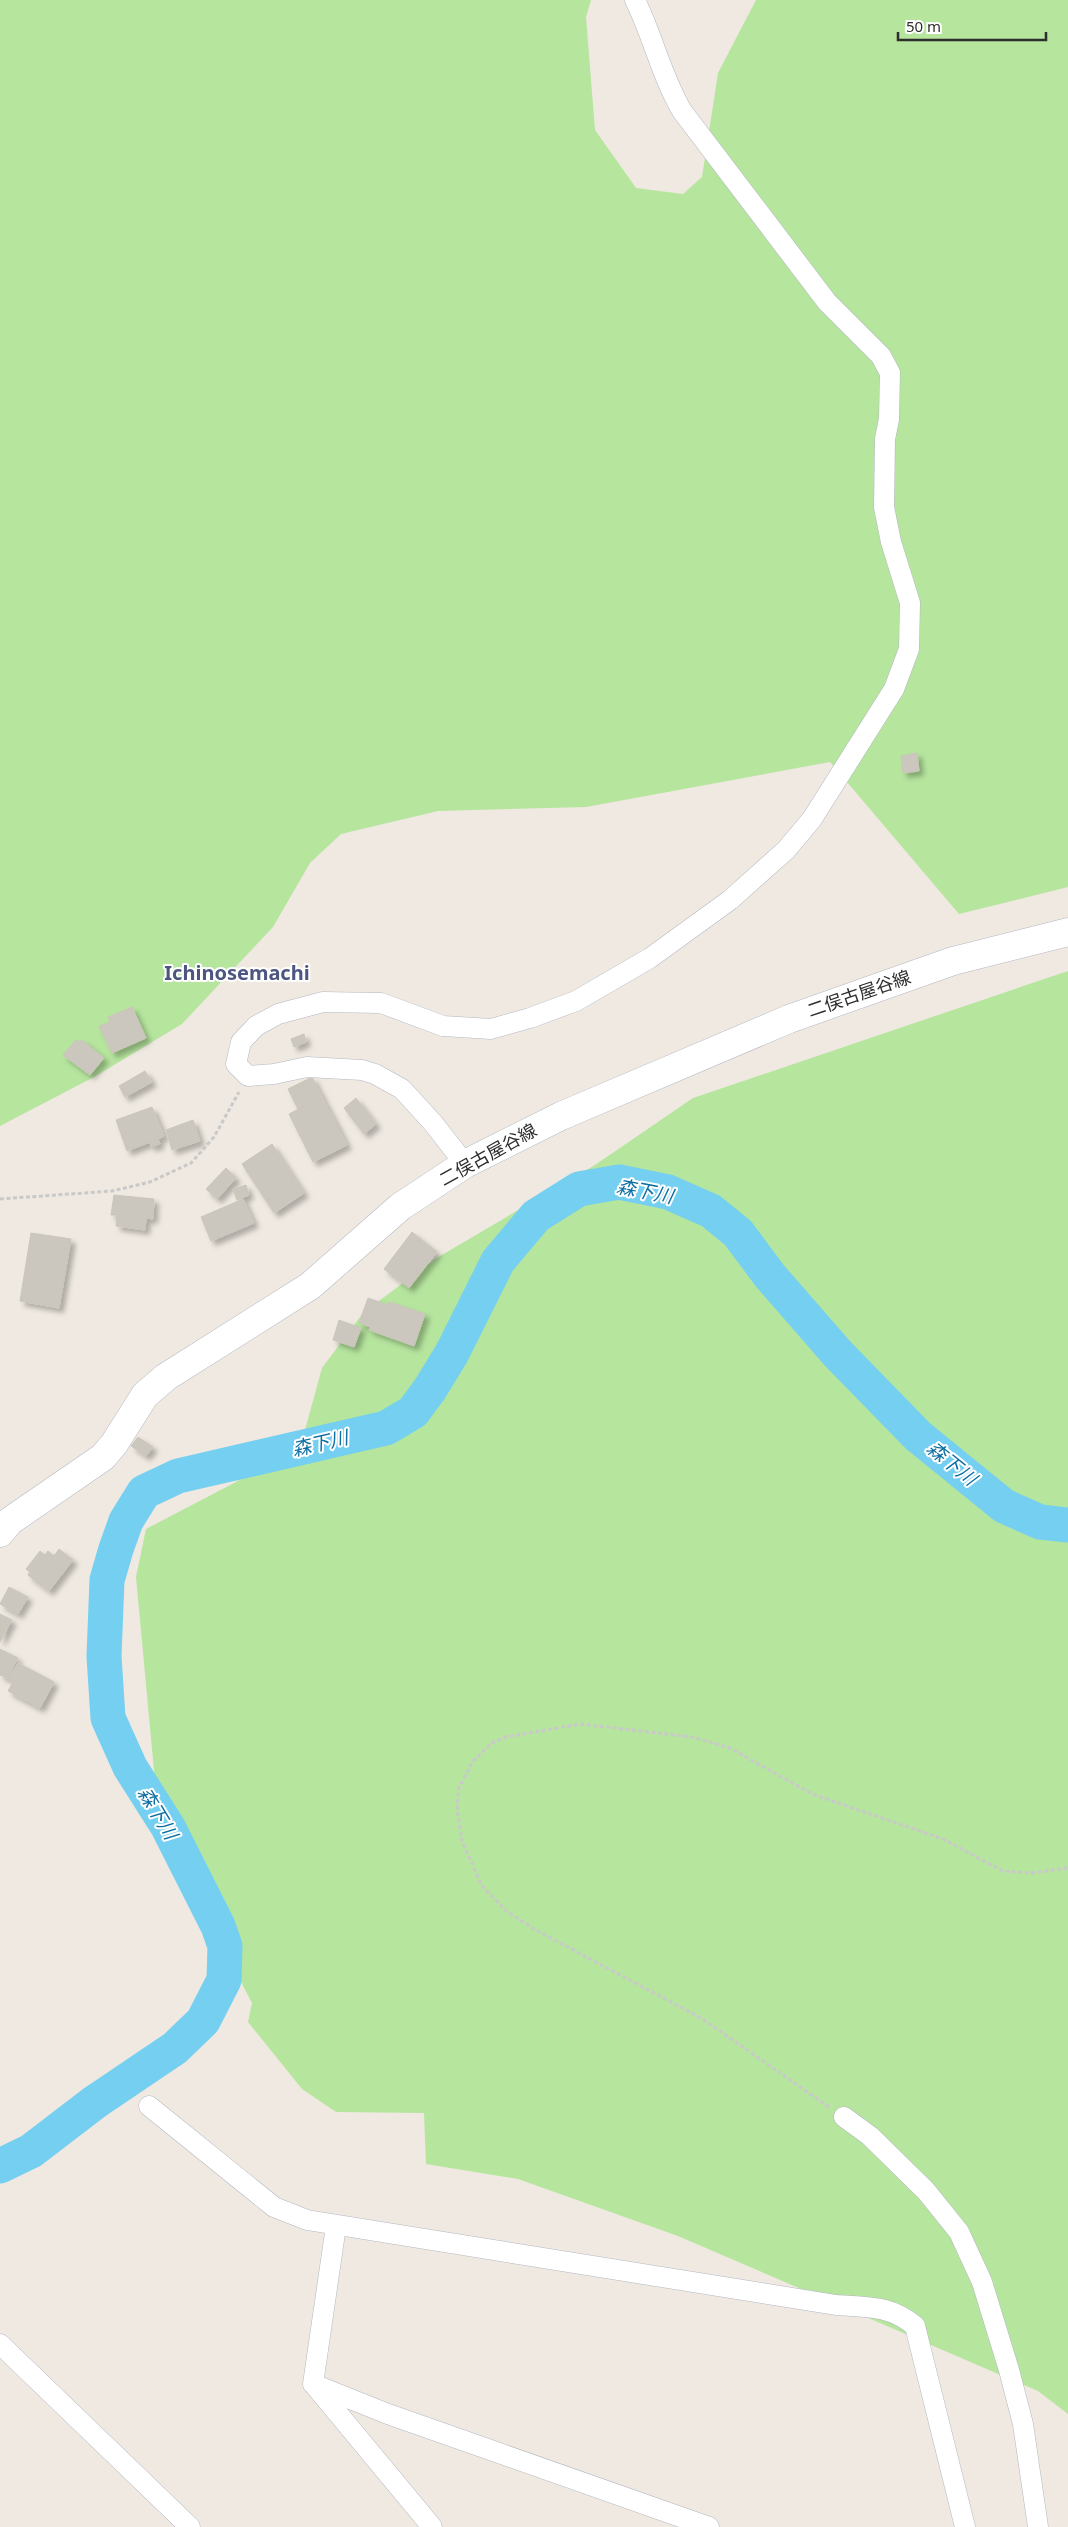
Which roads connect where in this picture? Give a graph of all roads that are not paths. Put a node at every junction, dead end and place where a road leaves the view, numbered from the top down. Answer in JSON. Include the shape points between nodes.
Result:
{"nodes":[{"id":1,"x":635,"y":0,"type":"edge"},
{"id":2,"x":1068,"y":932,"type":"edge"},
{"id":3,"x":465,"y":1164,"type":"junction"},
{"id":4,"x":0,"y":1533,"type":"edge"},
{"id":5,"x":149,"y":2106,"type":"dead end"},
{"id":6,"x":844,"y":2117,"type":"road end"},
{"id":7,"x":336,"y":2226,"type":"junction"},
{"id":8,"x":0,"y":2344,"type":"edge"},
{"id":9,"x":313,"y":2384,"type":"junction"},
{"id":10,"x":190,"y":2527,"type":"edge"},
{"id":11,"x":432,"y":2527,"type":"edge"},
{"id":12,"x":709,"y":2527,"type":"edge"},
{"id":13,"x":965,"y":2527,"type":"edge"},
{"id":14,"x":1038,"y":2527,"type":"edge"}],
"edges":[{"from":1,"to":3,"type":"street","via":[[646,22],[667,86],[682,110],[827,302],[881,356],[890,373],[884,507],[910,603],[909,649],[894,689],[812,819],[786,850],[730,900],[650,958],[576,1001],[491,1029],[443,1026],[382,1003],[323,1002],[278,1014],[256,1026],[241,1042],[236,1064],[248,1076],[307,1068],[362,1070],[375,1074],[402,1089]]},
{"from":2,"to":3,"type":"main road","name":"二俣古屋谷線","via":[[953,961],[789,1019],[561,1116]]},
{"from":3,"to":4,"type":"main road","name":"二俣古屋谷線","via":[[400,1207],[310,1286],[166,1377],[145,1395],[103,1457],[10,1521]]},
{"from":5,"to":7,"type":"street","via":[[274,2207],[307,2220]]},
{"from":6,"to":14,"type":"street","via":[[870,2136],[926,2191],[959,2232],[982,2282],[1009,2370],[1023,2424]]},
{"from":7,"to":9,"type":"street"},
{"from":7,"to":13,"type":"street","via":[[836,2305],[878,2307],[902,2315],[914,2326]]},
{"from":8,"to":10,"type":"street"},
{"from":9,"to":11,"type":"street"},
{"from":9,"to":12,"type":"street","via":[[388,2414]]}]}
